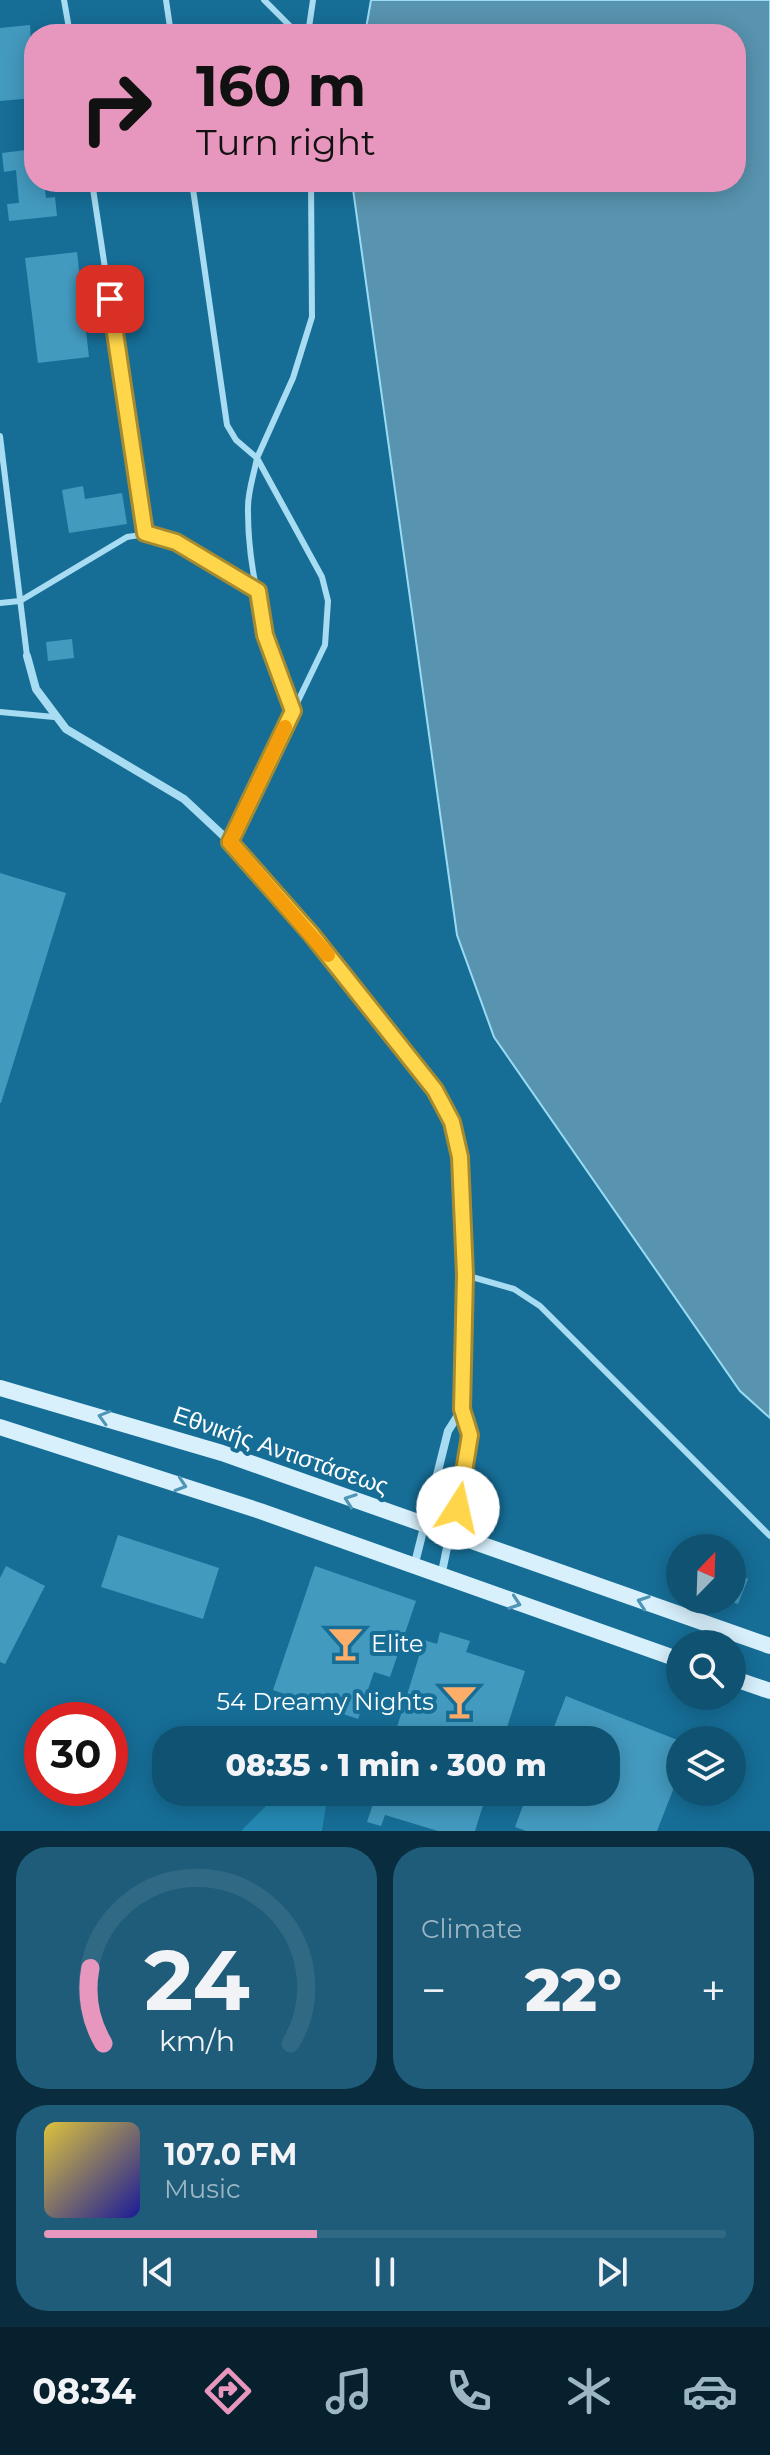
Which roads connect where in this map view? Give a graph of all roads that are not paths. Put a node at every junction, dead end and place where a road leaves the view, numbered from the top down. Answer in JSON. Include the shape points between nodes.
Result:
{"nodes":[{"id":1,"x":64,"y":0,"type":"edge"},
{"id":2,"x":166,"y":0,"type":"edge"},
{"id":3,"x":264,"y":0,"type":"edge"},
{"id":4,"x":313,"y":0,"type":"edge"},
{"id":5,"x":68,"y":24,"type":"edge"},
{"id":6,"x":170,"y":24,"type":"edge"},
{"id":7,"x":288,"y":24,"type":"edge"},
{"id":8,"x":309,"y":24,"type":"edge"},
{"id":9,"x":94,"y":192,"type":"edge"},
{"id":10,"x":193,"y":192,"type":"edge"},
{"id":11,"x":311,"y":192,"type":"edge"},
{"id":12,"x":0,"y":436,"type":"edge"},
{"id":13,"x":257,"y":458,"type":"junction"},
{"id":14,"x":145,"y":533,"type":"junction"},
{"id":15,"x":258,"y":591,"type":"junction"},
{"id":16,"x":20,"y":601,"type":"junction"},
{"id":17,"x":0,"y":603,"type":"edge"},
{"id":18,"x":27,"y":656,"type":"joint"},
{"id":19,"x":293,"y":711,"type":"junction"},
{"id":20,"x":0,"y":712,"type":"edge"},
{"id":21,"x":54,"y":717,"type":"junction"},
{"id":22,"x":230,"y":842,"type":"junction"},
{"id":23,"x":465,"y":1275,"type":"junction"},
{"id":24,"x":0,"y":1388,"type":"edge"},
{"id":25,"x":462,"y":1409,"type":"junction"},
{"id":26,"x":0,"y":1427,"type":"edge"},
{"id":27,"x":423,"y":1526,"type":"junction"},
{"id":28,"x":451,"y":1536,"type":"junction"},
{"id":29,"x":770,"y":1536,"type":"edge"},
{"id":30,"x":414,"y":1567,"type":"junction"},
{"id":31,"x":441,"y":1578,"type":"junction"},
{"id":32,"x":770,"y":1646,"type":"edge"},
{"id":33,"x":666,"y":1655,"type":"edge"},
{"id":34,"x":746,"y":1683,"type":"edge"},
{"id":35,"x":770,"y":1691,"type":"edge"}],
"edges":[{"from":1,"to":5,"type":"lane"},
{"from":2,"to":6,"type":"lane"},
{"from":3,"to":7,"type":"lane"},
{"from":4,"to":8,"type":"lane"},
{"from":9,"to":14,"type":"lane"},
{"from":10,"to":13,"type":"lane","via":[[227,425]]},
{"from":11,"to":13,"type":"lane","via":[[312,317],[293,378]]},
{"from":12,"to":16,"type":"lane"},
{"from":13,"to":15,"type":"lane","via":[[248,504]]},
{"from":13,"to":19,"type":"lane","via":[[322,577],[328,601],[325,645]]},
{"from":14,"to":15,"type":"lane","via":[[176,542]]},
{"from":14,"to":16,"type":"lane","via":[[127,537]]},
{"from":15,"to":19,"type":"lane","via":[[265,635]]},
{"from":16,"to":17,"type":"lane"},
{"from":16,"to":18,"type":"lane"},
{"from":18,"to":21,"type":"street","via":[[36,689]]},
{"from":19,"to":22,"type":"lane"},
{"from":20,"to":21,"type":"lane"},
{"from":21,"to":22,"type":"street","via":[[80,739],[184,799]]},
{"from":22,"to":23,"type":"street","via":[[312,935],[448,1110],[459,1145]]},
{"from":23,"to":25,"type":"street"},
{"from":23,"to":29,"type":"lane","via":[[514,1289],[540,1306]]},
{"from":27,"to":24,"type":"main road","name":"Εθνικής Αντιστάσεως","one_way":true,"via":[[174,1438]]},
{"from":25,"to":27,"type":"street","via":[[448,1431]]},
{"from":25,"to":28,"type":"street","via":[[470,1435]]},
{"from":26,"to":30,"type":"main road","one_way":true},
{"from":27,"to":28,"type":"main road","name":"Εθνικής Αντιστάσεως"},
{"from":27,"to":30,"type":"street"},
{"from":28,"to":31,"type":"street"},
{"from":32,"to":28,"type":"main road","name":"Εθνικής Αντιστάσεως","one_way":true},
{"from":30,"to":31,"type":"main road"},
{"from":31,"to":33,"type":"main road","one_way":true},
{"from":34,"to":35,"type":"main road"}]}
